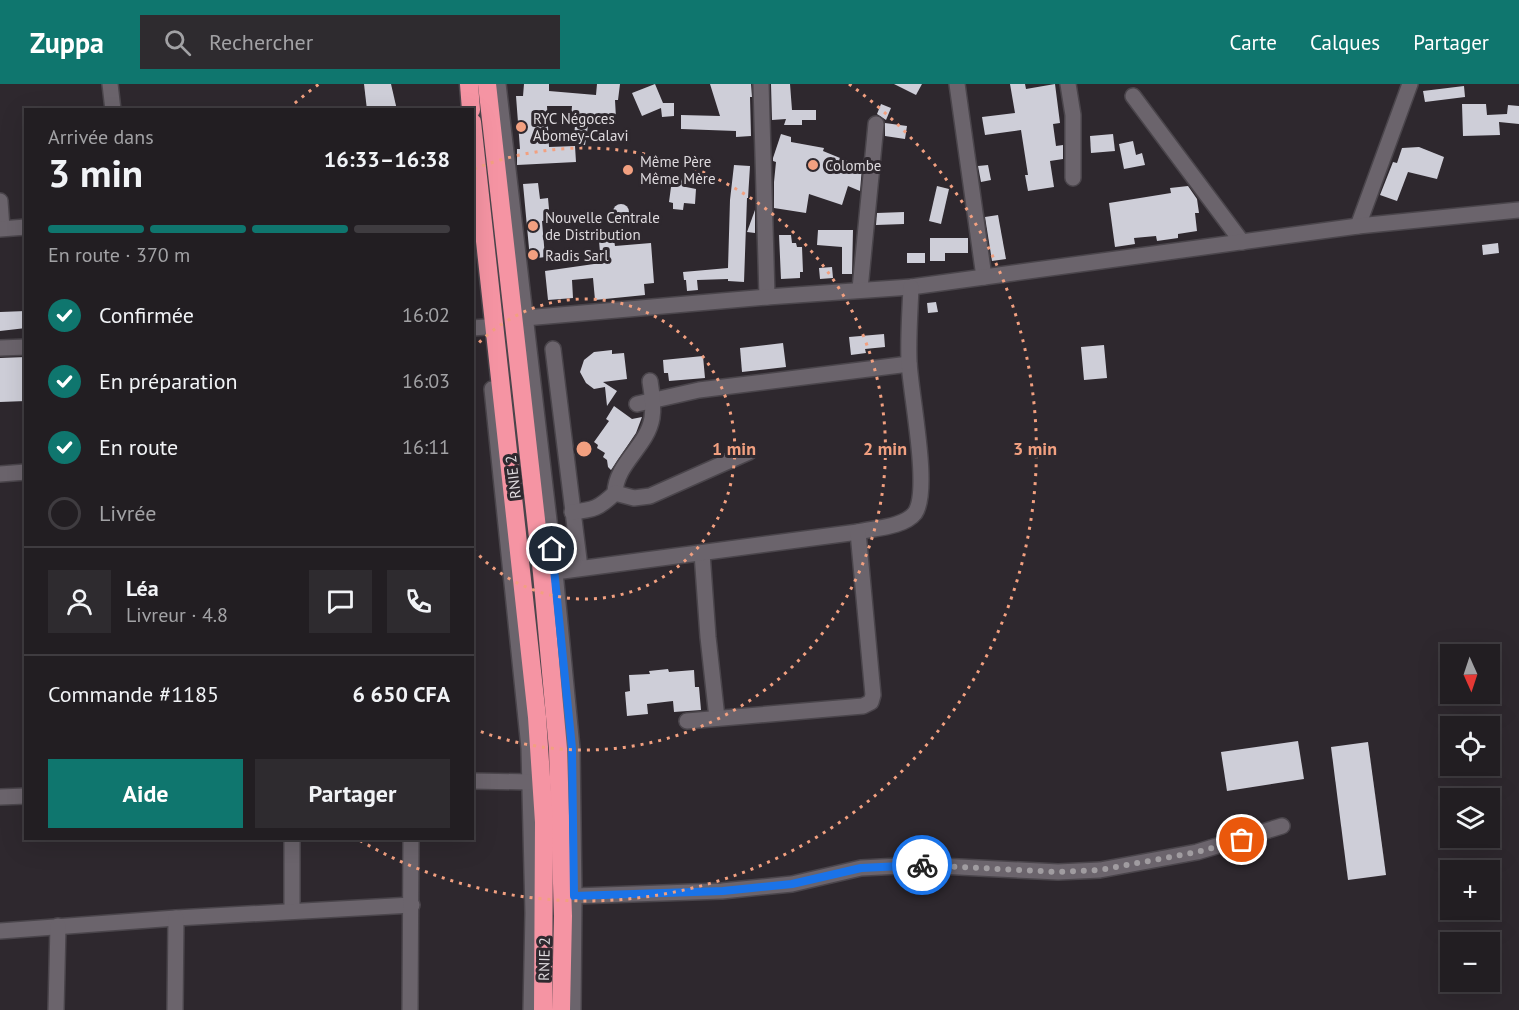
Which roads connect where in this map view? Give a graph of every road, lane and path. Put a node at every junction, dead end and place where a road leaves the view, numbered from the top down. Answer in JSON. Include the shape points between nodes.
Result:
{"nodes":[{"id":1,"x":113,"y":84,"type":"edge"},
{"id":2,"x":460,"y":84,"type":"edge"},
{"id":3,"x":469,"y":84,"type":"edge"},
{"id":4,"x":487,"y":84,"type":"edge"},
{"id":5,"x":498,"y":84,"type":"edge"},
{"id":6,"x":761,"y":84,"type":"edge"},
{"id":7,"x":957,"y":84,"type":"edge"},
{"id":8,"x":1068,"y":84,"type":"edge"},
{"id":9,"x":1410,"y":84,"type":"edge"},
{"id":10,"x":1133,"y":96,"type":"dead end"},
{"id":11,"x":113,"y":108,"type":"edge"},
{"id":12,"x":463,"y":108,"type":"edge"},
{"id":13,"x":471,"y":108,"type":"edge"},
{"id":14,"x":876,"y":124,"type":"dead end"},
{"id":15,"x":474,"y":140,"type":"edge"},
{"id":16,"x":1073,"y":178,"type":"dead end"},
{"id":17,"x":0,"y":201,"type":"edge"},
{"id":18,"x":1519,"y":210,"type":"edge"},
{"id":19,"x":1358,"y":226,"type":"junction"},
{"id":20,"x":24,"y":227,"type":"edge"},
{"id":21,"x":1,"y":229,"type":"edge"},
{"id":22,"x":474,"y":237,"type":"edge"},
{"id":23,"x":1242,"y":242,"type":"junction"},
{"id":24,"x":984,"y":277,"type":"junction"},
{"id":25,"x":910,"y":287,"type":"junction"},
{"id":26,"x":860,"y":289,"type":"junction"},
{"id":27,"x":767,"y":297,"type":"junction"},
{"id":28,"x":525,"y":318,"type":"junction"},
{"id":29,"x":479,"y":327,"type":"edge"},
{"id":30,"x":24,"y":347,"type":"edge"},
{"id":31,"x":0,"y":348,"type":"edge"},
{"id":32,"x":553,"y":349,"type":"dead end"},
{"id":33,"x":909,"y":364,"type":"junction"},
{"id":34,"x":650,"y":381,"type":"dead end"},
{"id":35,"x":653,"y":401,"type":"junction"},
{"id":36,"x":637,"y":404,"type":"dead end"},
{"id":37,"x":749,"y":452,"type":"dead end"},
{"id":38,"x":24,"y":472,"type":"edge"},
{"id":39,"x":0,"y":474,"type":"edge"},
{"id":40,"x":615,"y":493,"type":"junction"},
{"id":41,"x":572,"y":512,"type":"junction"},
{"id":42,"x":858,"y":532,"type":"junction"},
{"id":43,"x":702,"y":553,"type":"junction"},
{"id":44,"x":580,"y":568,"type":"junction"},
{"id":45,"x":555,"y":572,"type":"junction"},
{"id":46,"x":717,"y":718,"type":"junction"},
{"id":47,"x":687,"y":724,"type":"dead end"},
{"id":48,"x":474,"y":781,"type":"edge"},
{"id":49,"x":531,"y":782,"type":"junction"},
{"id":50,"x":24,"y":795,"type":"edge"},
{"id":51,"x":0,"y":797,"type":"edge"},
{"id":52,"x":1282,"y":826,"type":"dead end"},
{"id":53,"x":292,"y":840,"type":"edge"},
{"id":54,"x":411,"y":840,"type":"edge"},
{"id":55,"x":574,"y":896,"type":"junction"},
{"id":56,"x":412,"y":904,"type":"junction"},
{"id":57,"x":292,"y":911,"type":"junction"},
{"id":58,"x":176,"y":918,"type":"junction"},
{"id":59,"x":58,"y":926,"type":"junction"},
{"id":60,"x":0,"y":931,"type":"edge"},
{"id":61,"x":56,"y":1010,"type":"edge"},
{"id":62,"x":175,"y":1010,"type":"edge"},
{"id":63,"x":410,"y":1010,"type":"edge"},
{"id":64,"x":531,"y":1010,"type":"edge"},
{"id":65,"x":543,"y":1010,"type":"edge"},
{"id":66,"x":561,"y":1010,"type":"edge"},
{"id":67,"x":573,"y":1010,"type":"edge"}],
"edges":[{"from":1,"to":11,"type":"street"},
{"from":2,"to":12,"type":"street"},
{"from":3,"to":13,"type":"highway"},
{"from":4,"to":66,"type":"highway","name":"RNIE 2","number":"RNIE 2","via":[[558,749],[563,916]]},
{"from":5,"to":28,"type":"street"},
{"from":6,"to":27,"type":"street"},
{"from":7,"to":24,"type":"street"},
{"from":8,"to":16,"type":"street","via":[[1073,115]]},
{"from":9,"to":19,"type":"street"},
{"from":10,"to":23,"type":"street"},
{"from":14,"to":26,"type":"street"},
{"from":15,"to":65,"type":"highway","name":"RNIE 2","number":"RNIE 2","via":[[537,717],[544,822]]},
{"from":17,"to":21,"type":"street"},
{"from":18,"to":19,"type":"street"},
{"from":19,"to":23,"type":"street"},
{"from":20,"to":21,"type":"street"},
{"from":22,"to":29,"type":"street"},
{"from":23,"to":24,"type":"street"},
{"from":24,"to":25,"type":"street"},
{"from":25,"to":26,"type":"street"},
{"from":25,"to":33,"type":"street"},
{"from":26,"to":27,"type":"street"},
{"from":27,"to":28,"type":"street"},
{"from":28,"to":45,"type":"street"},
{"from":29,"to":49,"type":"street"},
{"from":30,"to":31,"type":"street"},
{"from":32,"to":41,"type":"street"},
{"from":33,"to":35,"type":"street","via":[[699,390]]},
{"from":33,"to":42,"type":"street","via":[[921,494],[914,513],[899,523]]},
{"from":34,"to":35,"type":"street"},
{"from":35,"to":36,"type":"street"},
{"from":35,"to":40,"type":"street","via":[[650,426],[616,477]]},
{"from":37,"to":40,"type":"street","via":[[650,496],[634,498]]},
{"from":38,"to":39,"type":"street"},
{"from":40,"to":41,"type":"street","via":[[591,510]]},
{"from":41,"to":44,"type":"street"},
{"from":42,"to":43,"type":"street"},
{"from":42,"to":46,"type":"street","via":[[871,702],[863,706]]},
{"from":43,"to":44,"type":"street"},
{"from":43,"to":46,"type":"street"},
{"from":44,"to":45,"type":"street"},
{"from":45,"to":55,"type":"street","via":[[572,748]]},
{"from":46,"to":47,"type":"street"},
{"from":48,"to":49,"type":"street"},
{"from":49,"to":64,"type":"street"},
{"from":50,"to":51,"type":"street"},
{"from":52,"to":55,"type":"street","via":[[1197,852],[1100,870],[1058,872],[920,865],[861,868],[792,884],[723,891]]},
{"from":53,"to":57,"type":"street"},
{"from":54,"to":56,"type":"street"},
{"from":55,"to":67,"type":"street"},
{"from":56,"to":57,"type":"street"},
{"from":56,"to":63,"type":"street"},
{"from":57,"to":58,"type":"street"},
{"from":58,"to":59,"type":"street"},
{"from":58,"to":62,"type":"street"},
{"from":59,"to":60,"type":"street"},
{"from":59,"to":61,"type":"street"}]}
